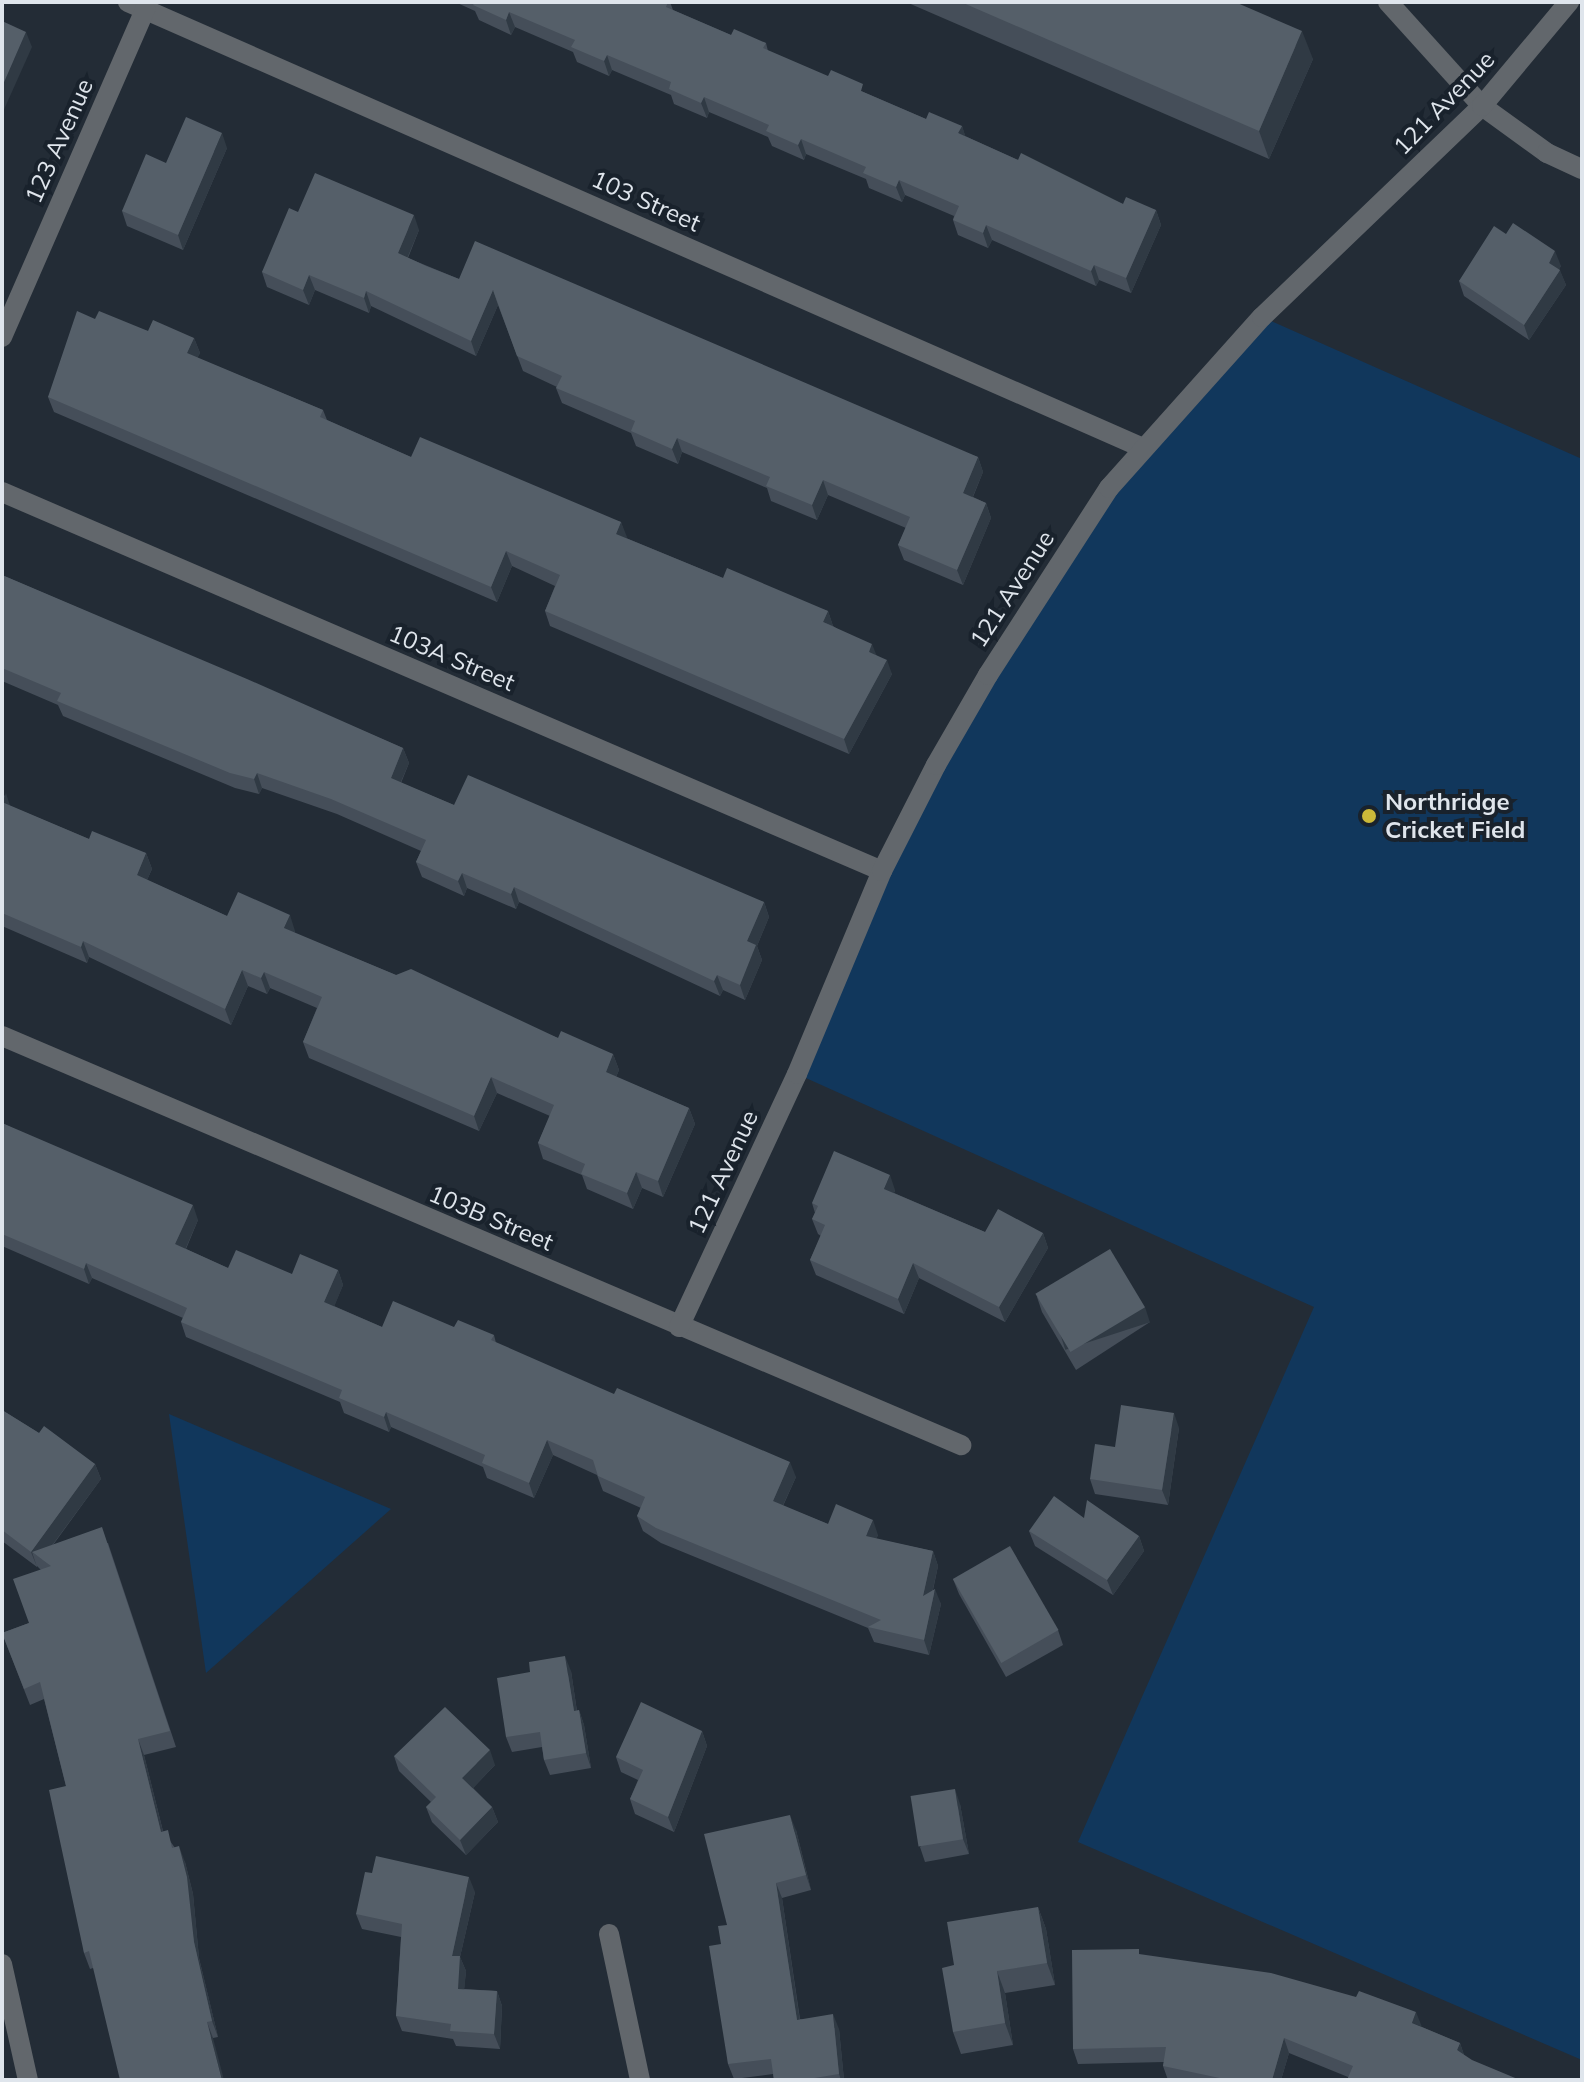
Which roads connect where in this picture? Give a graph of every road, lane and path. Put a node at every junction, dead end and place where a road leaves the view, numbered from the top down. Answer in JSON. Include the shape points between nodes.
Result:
{"nodes":[{"id":1,"x":1388,"y":2,"type":"edge"},
{"id":2,"x":1569,"y":2,"type":"edge"},
{"id":3,"x":136,"y":6,"type":"edge"},
{"id":4,"x":1482,"y":106,"type":"junction"},
{"id":5,"x":1582,"y":169,"type":"edge"},
{"id":6,"x":2,"y":337,"type":"edge"},
{"id":7,"x":1143,"y":448,"type":"junction"},
{"id":8,"x":2,"y":492,"type":"edge"},
{"id":9,"x":882,"y":871,"type":"junction"},
{"id":10,"x":2,"y":1036,"type":"edge"},
{"id":11,"x":679,"y":1327,"type":"junction"},
{"id":12,"x":961,"y":1445,"type":"dead end"},
{"id":13,"x":609,"y":1934,"type":"dead end"},
{"id":14,"x":2,"y":1964,"type":"edge"},
{"id":15,"x":28,"y":2080,"type":"edge"},
{"id":16,"x":640,"y":2080,"type":"edge"}],
"edges":[{"from":1,"to":4,"type":"street"},
{"from":2,"to":4,"type":"street","name":"121 Avenue"},
{"from":3,"to":6,"type":"street","name":"123 Avenue"},
{"from":3,"to":7,"type":"street","name":"103 Street"},
{"from":4,"to":5,"type":"street","via":[[1547,153]]},
{"from":4,"to":7,"type":"street","name":"121 Avenue","via":[[1262,317]]},
{"from":7,"to":9,"type":"street","name":"121 Avenue","via":[[1109,488],[988,675]]},
{"from":8,"to":9,"type":"street","name":"103A Street"},
{"from":9,"to":11,"type":"street","name":"121 Avenue","via":[[797,1074]]},
{"from":10,"to":11,"type":"street","name":"103B Street"},
{"from":11,"to":12,"type":"street","name":"103B Street"},
{"from":13,"to":16,"type":"street"},
{"from":14,"to":15,"type":"street"}]}
